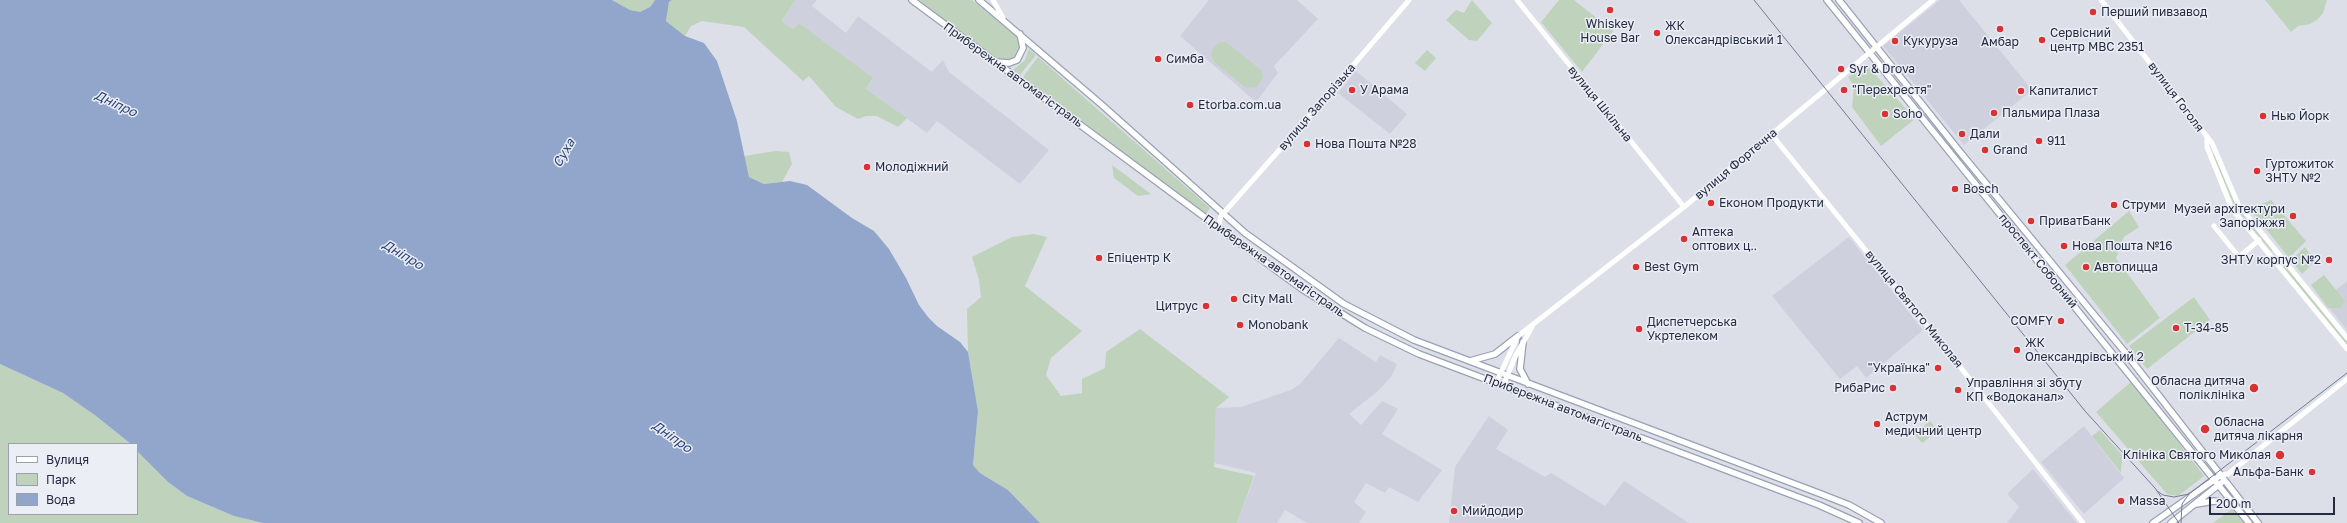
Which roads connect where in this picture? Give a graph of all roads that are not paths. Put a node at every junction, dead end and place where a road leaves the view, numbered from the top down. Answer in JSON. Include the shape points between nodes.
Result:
{"nodes":[{"id":1,"x":912,"y":0,"type":"edge"},
{"id":2,"x":979,"y":0,"type":"edge"},
{"id":3,"x":994,"y":0,"type":"edge"},
{"id":4,"x":1409,"y":0,"type":"edge"},
{"id":5,"x":1517,"y":0,"type":"edge"},
{"id":6,"x":1827,"y":0,"type":"edge"},
{"id":7,"x":1839,"y":0,"type":"edge"},
{"id":8,"x":1933,"y":0,"type":"edge"},
{"id":9,"x":2101,"y":0,"type":"edge"},
{"id":10,"x":1005,"y":20,"type":"junction"},
{"id":11,"x":1020,"y":34,"type":"junction"},
{"id":12,"x":1878,"y":46,"type":"junction"},
{"id":13,"x":1870,"y":52,"type":"junction"},
{"id":14,"x":995,"y":62,"type":"junction"},
{"id":15,"x":1772,"y":135,"type":"junction"},
{"id":16,"x":2207,"y":138,"type":"junction"},
{"id":17,"x":1684,"y":208,"type":"junction"},
{"id":18,"x":1224,"y":213,"type":"junction"},
{"id":19,"x":1218,"y":226,"type":"junction"},
{"id":20,"x":2214,"y":226,"type":"dead end"},
{"id":21,"x":2259,"y":240,"type":"junction"},
{"id":22,"x":1535,"y":323,"type":"junction"},
{"id":23,"x":1518,"y":336,"type":"junction"},
{"id":24,"x":1408,"y":337,"type":"junction"},
{"id":25,"x":2347,"y":338,"type":"edge"},
{"id":26,"x":1523,"y":342,"type":"junction"},
{"id":27,"x":1422,"y":343,"type":"junction"},
{"id":28,"x":1404,"y":348,"type":"junction"},
{"id":29,"x":2347,"y":349,"type":"edge"},
{"id":30,"x":1419,"y":354,"type":"junction"},
{"id":31,"x":1467,"y":361,"type":"junction"},
{"id":32,"x":1500,"y":374,"type":"junction"},
{"id":33,"x":1507,"y":376,"type":"junction"},
{"id":34,"x":2347,"y":379,"type":"edge"},
{"id":35,"x":1496,"y":383,"type":"junction"},
{"id":36,"x":1528,"y":384,"type":"junction"},
{"id":37,"x":1503,"y":386,"type":"junction"},
{"id":38,"x":1564,"y":397,"type":"junction"},
{"id":39,"x":1577,"y":402,"type":"junction"},
{"id":40,"x":1561,"y":407,"type":"junction"},
{"id":41,"x":1572,"y":412,"type":"junction"},
{"id":42,"x":2223,"y":478,"type":"junction"},
{"id":43,"x":2214,"y":480,"type":"junction"},
{"id":44,"x":2218,"y":485,"type":"junction"},
{"id":45,"x":2194,"y":504,"type":"junction"},
{"id":46,"x":2232,"y":504,"type":"junction"},
{"id":47,"x":1859,"y":523,"type":"edge"},
{"id":48,"x":1880,"y":523,"type":"edge"},
{"id":49,"x":2083,"y":523,"type":"edge"},
{"id":50,"x":2153,"y":523,"type":"edge"},
{"id":51,"x":2171,"y":523,"type":"edge"},
{"id":52,"x":2249,"y":523,"type":"edge"},
{"id":53,"x":2258,"y":523,"type":"edge"}],
"edges":[{"from":1,"to":14,"type":"main road","name":"Прибережна автомагістраль"},
{"from":2,"to":10,"type":"main road","name":"Прибережна автомагістраль"},
{"from":3,"to":10,"type":"street"},
{"from":4,"to":18,"type":"street","name":"вулиця Запорізька"},
{"from":5,"to":17,"type":"street","name":"вулиця Шкільна"},
{"from":6,"to":13,"type":"main road","name":"проспект Соборний"},
{"from":7,"to":12,"type":"main road","name":"проспект Соборний"},
{"from":8,"to":12,"type":"street","name":"вулиця Фортечна"},
{"from":9,"to":16,"type":"street","name":"вулиця Гоголя"},
{"from":10,"to":11,"type":"main road","name":"Прибережна автомагістраль"},
{"from":11,"to":14,"type":"main road","via":[[1023,48],[1017,60]]},
{"from":11,"to":18,"type":"main road","name":"Прибережна автомагістраль"},
{"from":12,"to":13,"type":"street","name":"вулиця Фортечна"},
{"from":12,"to":42,"type":"main road","name":"проспект Соборний","via":[[1960,152],[2124,351]]},
{"from":13,"to":15,"type":"street","name":"вулиця Фортечна"},
{"from":13,"to":43,"type":"main road","name":"проспект Соборний"},
{"from":14,"to":19,"type":"main road","name":"Прибережна автомагістраль"},
{"from":15,"to":17,"type":"street","name":"вулиця Фортечна"},
{"from":15,"to":49,"type":"street","name":"вулиця Святого Миколая"},
{"from":16,"to":21,"type":"street","name":"вулиця Гоголя","via":[[2207,147],[2232,209]]},
{"from":16,"to":25,"type":"street","name":"вулиця Гоголя","via":[[2212,143],[2238,204]]},
{"from":17,"to":22,"type":"street","name":"вулиця Фортечна"},
{"from":18,"to":19,"type":"street","name":"вулиця Запорізька"},
{"from":18,"to":24,"type":"main road","name":"Прибережна автомагістраль","via":[[1245,233],[1344,304]]},
{"from":19,"to":28,"type":"main road","name":"Прибережна автомагістраль","via":[[1302,289],[1364,328]]},
{"from":20,"to":21,"type":"street","via":[[2239,257]]},
{"from":21,"to":29,"type":"street","name":"вулиця Гоголя"},
{"from":22,"to":23,"type":"street","name":"вулиця Фортечна"},
{"from":22,"to":26,"type":"street"},
{"from":23,"to":31,"type":"main road","via":[[1495,354]]},
{"from":23,"to":32,"type":"street"},
{"from":24,"to":27,"type":"main road","name":"Прибережна автомагістраль"},
{"from":24,"to":28,"type":"main road","via":[[1409,345]]},
{"from":26,"to":33,"type":"street"},
{"from":26,"to":36,"type":"main road","via":[[1520,370]]},
{"from":27,"to":30,"type":"main road","via":[[1417,348]]},
{"from":27,"to":31,"type":"main road","name":"Прибережна автомагістраль"},
{"from":28,"to":30,"type":"main road","name":"Прибережна автомагістраль"},
{"from":30,"to":35,"type":"main road","name":"Прибережна автомагістраль"},
{"from":31,"to":32,"type":"main road","name":"Прибережна автомагістраль"},
{"from":32,"to":33,"type":"main road","name":"Прибережна автомагістраль"},
{"from":32,"to":35,"type":"street"},
{"from":33,"to":36,"type":"main road","name":"Прибережна автомагістраль"},
{"from":33,"to":37,"type":"street"},
{"from":34,"to":42,"type":"street"},
{"from":35,"to":37,"type":"main road","name":"Прибережна автомагістраль"},
{"from":36,"to":38,"type":"main road","name":"Прибережна автомагістраль"},
{"from":37,"to":40,"type":"main road","name":"Прибережна автомагістраль"},
{"from":38,"to":39,"type":"main road","name":"Прибережна автомагістраль"},
{"from":38,"to":40,"type":"main road","via":[[1567,404]]},
{"from":39,"to":41,"type":"main road","via":[[1572,406]]},
{"from":39,"to":48,"type":"main road","name":"Прибережна автомагістраль","via":[[1842,502]]},
{"from":40,"to":41,"type":"main road","name":"Прибережна автомагістраль"},
{"from":41,"to":47,"type":"main road","name":"Прибережна автомагістраль","via":[[1819,505]]},
{"from":42,"to":43,"type":"main road"},
{"from":42,"to":44,"type":"main road"},
{"from":42,"to":53,"type":"main road","name":"проспект Соборний"},
{"from":43,"to":44,"type":"main road","name":"проспект Соборний"},
{"from":43,"to":50,"type":"main road"},
{"from":44,"to":45,"type":"main road"},
{"from":44,"to":46,"type":"main road","name":"проспект Соборний"},
{"from":45,"to":46,"type":"main road","via":[[2209,501]]},
{"from":45,"to":51,"type":"main road"},
{"from":46,"to":52,"type":"main road","name":"проспект Соборний"}]}
